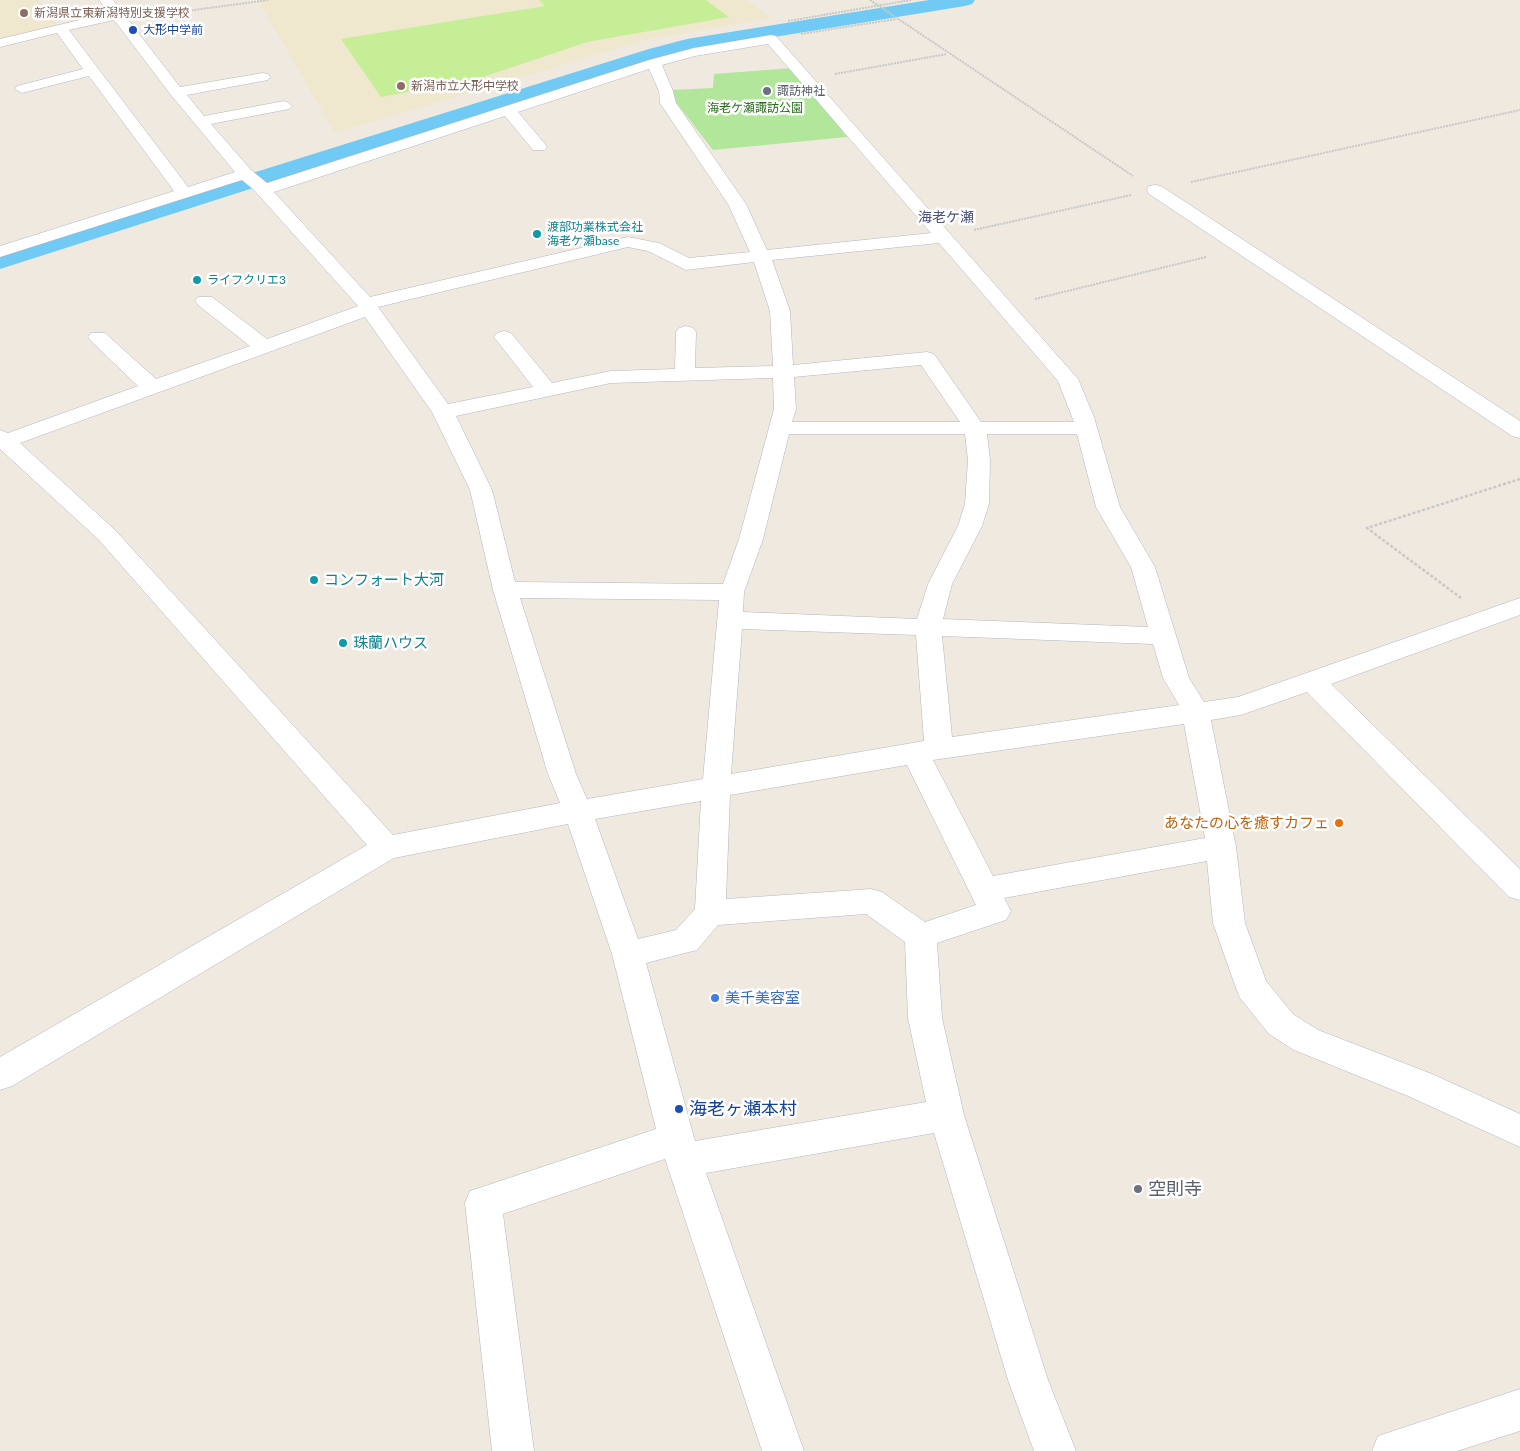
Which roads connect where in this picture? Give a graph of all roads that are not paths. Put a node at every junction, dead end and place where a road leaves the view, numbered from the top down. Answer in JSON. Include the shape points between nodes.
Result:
{"nodes":[{"id":1,"x":107,"y":0,"type":"edge"},
{"id":2,"x":118,"y":18,"type":"junction"},
{"id":3,"x":60,"y":28,"type":"junction"},
{"id":4,"x":0,"y":43,"type":"edge"},
{"id":5,"x":622,"y":58,"type":"dead end"},
{"id":6,"x":648,"y":65,"type":"junction"},
{"id":7,"x":92,"y":71,"type":"junction"},
{"id":8,"x":263,"y":77,"type":"dead end"},
{"id":9,"x":22,"y":89,"type":"dead end"},
{"id":10,"x":176,"y":92,"type":"junction"},
{"id":11,"x":284,"y":106,"type":"dead end"},
{"id":12,"x":508,"y":110,"type":"junction"},
{"id":13,"x":200,"y":121,"type":"junction"},
{"id":14,"x":539,"y":147,"type":"dead end"},
{"id":15,"x":255,"y":182,"type":"junction"},
{"id":16,"x":181,"y":189,"type":"dead end"},
{"id":17,"x":1154,"y":190,"type":"road end"},
{"id":18,"x":942,"y":237,"type":"junction"},
{"id":19,"x":0,"y":252,"type":"edge"},
{"id":20,"x":761,"y":256,"type":"junction"},
{"id":21,"x":205,"y":301,"type":"dead end"},
{"id":22,"x":367,"y":306,"type":"junction"},
{"id":23,"x":686,"y":332,"type":"dead end"},
{"id":24,"x":98,"y":337,"type":"dead end"},
{"id":25,"x":504,"y":337,"type":"dead end"},
{"id":26,"x":264,"y":347,"type":"junction"},
{"id":27,"x":783,"y":372,"type":"junction"},
{"id":28,"x":685,"y":375,"type":"junction"},
{"id":29,"x":154,"y":389,"type":"junction"},
{"id":30,"x":547,"y":391,"type":"junction"},
{"id":31,"x":442,"y":412,"type":"junction"},
{"id":32,"x":781,"y":428,"type":"junction"},
{"id":33,"x":975,"y":428,"type":"junction"},
{"id":34,"x":1084,"y":428,"type":"junction"},
{"id":35,"x":1520,"y":431,"type":"edge"},
{"id":36,"x":3,"y":439,"type":"edge"},
{"id":37,"x":505,"y":590,"type":"junction"},
{"id":38,"x":732,"y":592,"type":"junction"},
{"id":39,"x":1520,"y":606,"type":"edge"},
{"id":40,"x":730,"y":620,"type":"junction"},
{"id":41,"x":928,"y":626,"type":"junction"},
{"id":42,"x":1162,"y":636,"type":"junction"},
{"id":43,"x":1312,"y":682,"type":"junction"},
{"id":44,"x":1196,"y":712,"type":"junction"},
{"id":45,"x":927,"y":751,"type":"junction"},
{"id":46,"x":716,"y":789,"type":"junction"},
{"id":47,"x":578,"y":811,"type":"junction"},
{"id":48,"x":1221,"y":847,"type":"junction"},
{"id":49,"x":387,"y":848,"type":"junction"},
{"id":50,"x":1520,"y":888,"type":"edge"},
{"id":51,"x":984,"y":890,"type":"junction"},
{"id":52,"x":710,"y":913,"type":"junction"},
{"id":53,"x":921,"y":936,"type":"junction"},
{"id":54,"x":628,"y":954,"type":"junction"},
{"id":55,"x":0,"y":1076,"type":"edge"},
{"id":56,"x":946,"y":1115,"type":"junction"},
{"id":57,"x":1520,"y":1131,"type":"edge"},
{"id":58,"x":680,"y":1150,"type":"junction"},
{"id":59,"x":1520,"y":1410,"type":"edge"},
{"id":60,"x":513,"y":1451,"type":"edge"},
{"id":61,"x":783,"y":1451,"type":"edge"},
{"id":62,"x":1055,"y":1451,"type":"edge"},
{"id":63,"x":1393,"y":1451,"type":"edge"}],
"edges":[{"from":1,"to":2,"type":"street"},
{"from":2,"to":3,"type":"street"},
{"from":2,"to":10,"type":"street"},
{"from":3,"to":4,"type":"street"},
{"from":3,"to":7,"type":"street"},
{"from":5,"to":6,"type":"street"},
{"from":6,"to":12,"type":"street"},
{"from":6,"to":18,"type":"street","via":[[694,52],[771,39]]},
{"from":6,"to":20,"type":"street","via":[[666,91],[668,103],[737,204]]},
{"from":7,"to":9,"type":"street"},
{"from":7,"to":16,"type":"street"},
{"from":8,"to":10,"type":"street"},
{"from":10,"to":13,"type":"street"},
{"from":11,"to":13,"type":"street"},
{"from":12,"to":14,"type":"street"},
{"from":12,"to":15,"type":"street"},
{"from":13,"to":15,"type":"street"},
{"from":15,"to":19,"type":"street"},
{"from":15,"to":22,"type":"street"},
{"from":17,"to":35,"type":"street"},
{"from":18,"to":20,"type":"street"},
{"from":18,"to":34,"type":"street","via":[[1068,379]]},
{"from":20,"to":22,"type":"street","via":[[686,264],[652,247],[628,242]]},
{"from":20,"to":27,"type":"street","via":[[780,311]]},
{"from":21,"to":26,"type":"street"},
{"from":22,"to":26,"type":"street"},
{"from":22,"to":31,"type":"street"},
{"from":23,"to":28,"type":"street"},
{"from":24,"to":29,"type":"street"},
{"from":25,"to":30,"type":"street"},
{"from":26,"to":29,"type":"street"},
{"from":27,"to":28,"type":"street"},
{"from":27,"to":32,"type":"street","via":[[785,409]]},
{"from":27,"to":33,"type":"street","via":[[927,358]]},
{"from":28,"to":30,"type":"street","via":[[611,377]]},
{"from":29,"to":36,"type":"street"},
{"from":30,"to":31,"type":"street"},
{"from":31,"to":37,"type":"street","via":[[481,490]]},
{"from":32,"to":33,"type":"street"},
{"from":32,"to":38,"type":"street","via":[[751,539]]},
{"from":33,"to":34,"type":"street"},
{"from":33,"to":41,"type":"street","via":[[979,460],[977,504],[970,526],[940,584]]},
{"from":34,"to":42,"type":"street","via":[[1108,507],[1143,567]]},
{"from":36,"to":49,"type":"street","via":[[107,535]]},
{"from":37,"to":38,"type":"street"},
{"from":37,"to":47,"type":"street","via":[[562,774]]},
{"from":38,"to":40,"type":"street"},
{"from":39,"to":43,"type":"street"},
{"from":40,"to":41,"type":"street"},
{"from":40,"to":46,"type":"street"},
{"from":41,"to":42,"type":"street"},
{"from":41,"to":45,"type":"street"},
{"from":42,"to":44,"type":"street","via":[[1176,678]]},
{"from":43,"to":44,"type":"street","via":[[1242,706]]},
{"from":43,"to":50,"type":"street"},
{"from":44,"to":45,"type":"street"},
{"from":44,"to":48,"type":"street"},
{"from":45,"to":46,"type":"street"},
{"from":45,"to":51,"type":"street"},
{"from":46,"to":47,"type":"street"},
{"from":46,"to":52,"type":"street"},
{"from":47,"to":49,"type":"street"},
{"from":47,"to":54,"type":"street"},
{"from":48,"to":51,"type":"street"},
{"from":48,"to":57,"type":"street","via":[[1229,923],[1252,988],[1281,1024],[1306,1040],[1420,1085]]},
{"from":49,"to":55,"type":"street"},
{"from":51,"to":53,"type":"street","via":[[994,911]]},
{"from":52,"to":53,"type":"street","via":[[871,901]]},
{"from":52,"to":54,"type":"street","via":[[686,941]]},
{"from":53,"to":56,"type":"street","via":[[925,1018]]},
{"from":54,"to":58,"type":"street"},
{"from":56,"to":58,"type":"street"},
{"from":56,"to":62,"type":"street","via":[[1016,1343]]},
{"from":58,"to":60,"type":"street","via":[[483,1203]]},
{"from":58,"to":61,"type":"street"},
{"from":59,"to":63,"type":"street"}]}
